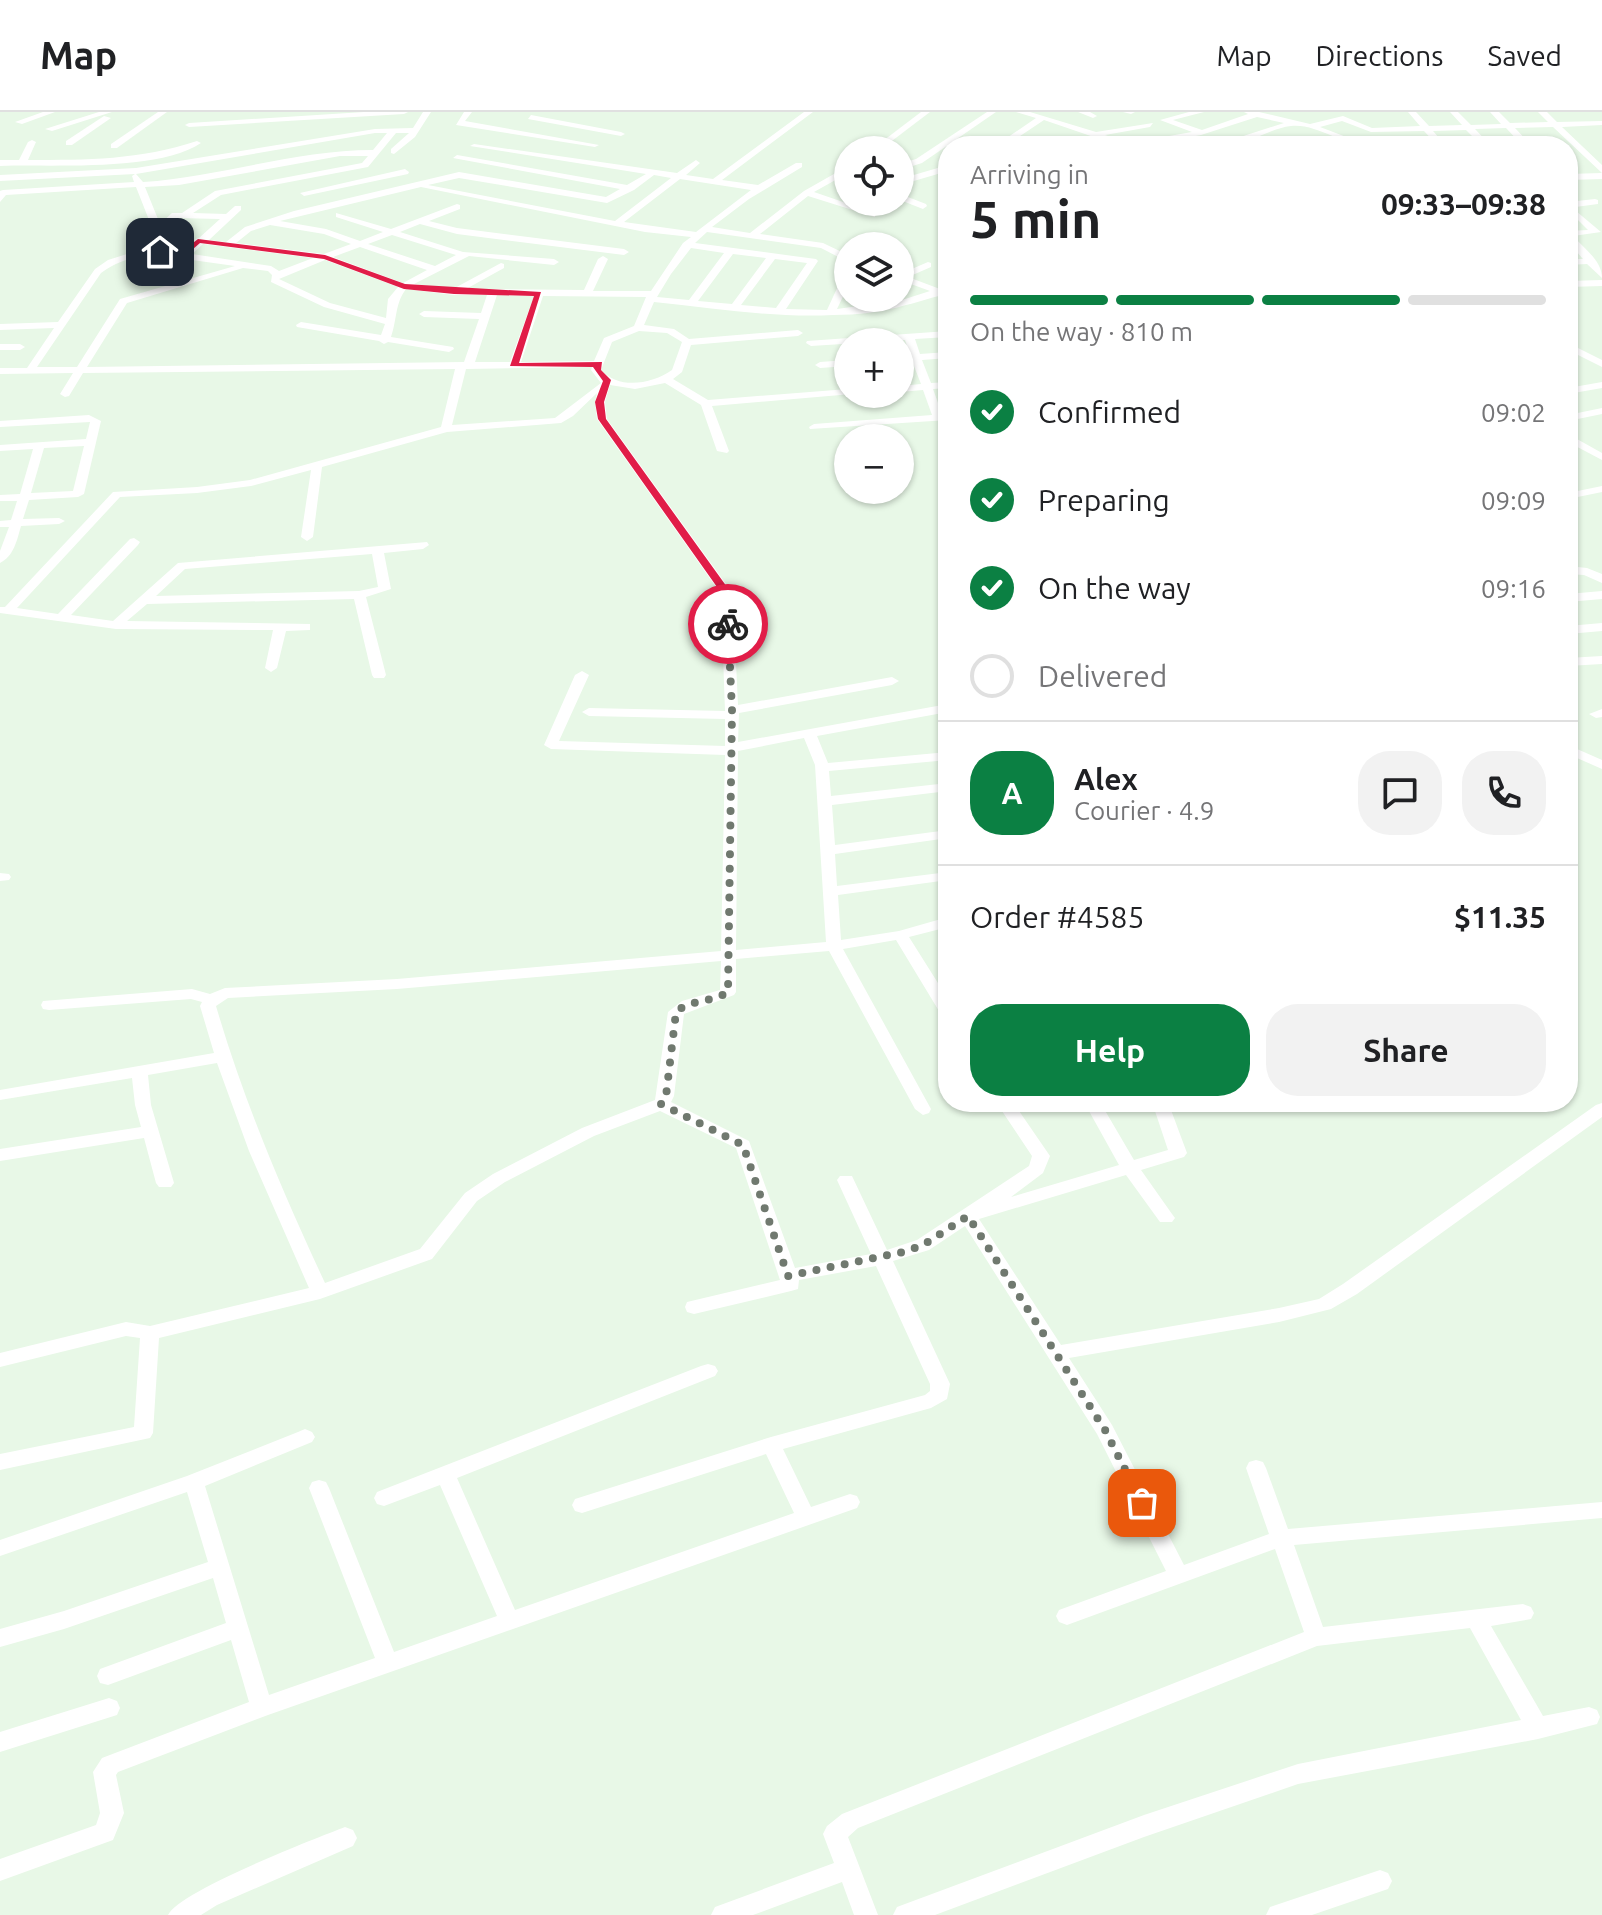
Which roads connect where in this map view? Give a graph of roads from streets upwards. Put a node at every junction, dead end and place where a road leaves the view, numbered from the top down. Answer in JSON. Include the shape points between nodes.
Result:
{"nodes":[{"id":1,"x":51,"y":112,"type":"edge"},
{"id":2,"x":108,"y":112,"type":"edge"},
{"id":3,"x":115,"y":112,"type":"edge"},
{"id":4,"x":163,"y":112,"type":"edge"},
{"id":5,"x":404,"y":112,"type":"edge"},
{"id":6,"x":427,"y":112,"type":"edge"},
{"id":7,"x":468,"y":112,"type":"edge"},
{"id":8,"x":809,"y":112,"type":"edge"},
{"id":9,"x":926,"y":112,"type":"edge"},
{"id":10,"x":992,"y":112,"type":"edge"},
{"id":11,"x":1020,"y":112,"type":"edge"},
{"id":12,"x":1082,"y":112,"type":"edge"},
{"id":13,"x":1200,"y":112,"type":"edge"},
{"id":14,"x":1290,"y":112,"type":"edge"},
{"id":15,"x":1412,"y":112,"type":"edge"},
{"id":16,"x":1454,"y":112,"type":"edge"},
{"id":17,"x":1494,"y":112,"type":"edge"},
{"id":18,"x":1542,"y":112,"type":"edge"},
{"id":19,"x":1588,"y":112,"type":"edge"},
{"id":20,"x":1253,"y":113,"type":"edge"},
{"id":21,"x":535,"y":114,"type":"edge"},
{"id":22,"x":1093,"y":116,"type":"dead end"},
{"id":23,"x":1042,"y":118,"type":"junction"},
{"id":24,"x":1274,"y":118,"type":"junction"},
{"id":25,"x":490,"y":119,"type":"dead end"},
{"id":26,"x":19,"y":122,"type":"dead end"},
{"id":27,"x":1293,"y":123,"type":"junction"},
{"id":28,"x":1602,"y":124,"type":"edge"},
{"id":29,"x":189,"y":125,"type":"dead end"},
{"id":30,"x":482,"y":125,"type":"junction"},
{"id":31,"x":1150,"y":125,"type":"dead end"},
{"id":32,"x":1555,"y":125,"type":"junction"},
{"id":33,"x":1508,"y":126,"type":"junction"},
{"id":34,"x":586,"y":127,"type":"junction"},
{"id":35,"x":1310,"y":127,"type":"junction"},
{"id":36,"x":1469,"y":127,"type":"junction"},
{"id":37,"x":1426,"y":128,"type":"junction"},
{"id":38,"x":49,"y":129,"type":"dead end"},
{"id":39,"x":511,"y":129,"type":"junction"},
{"id":40,"x":394,"y":130,"type":"junction"},
{"id":41,"x":414,"y":130,"type":"junction"},
{"id":42,"x":1201,"y":133,"type":"junction"},
{"id":43,"x":621,"y":134,"type":"dead end"},
{"id":44,"x":1095,"y":134,"type":"junction"},
{"id":45,"x":894,"y":136,"type":"edge"},
{"id":46,"x":956,"y":136,"type":"edge"},
{"id":47,"x":1014,"y":136,"type":"edge"},
{"id":48,"x":1100,"y":136,"type":"edge"},
{"id":49,"x":1184,"y":136,"type":"edge"},
{"id":50,"x":1212,"y":136,"type":"edge"},
{"id":51,"x":1253,"y":136,"type":"edge"},
{"id":52,"x":1337,"y":136,"type":"edge"},
{"id":53,"x":1433,"y":136,"type":"edge"},
{"id":54,"x":1478,"y":136,"type":"edge"},
{"id":55,"x":1518,"y":136,"type":"edge"},
{"id":56,"x":1566,"y":136,"type":"edge"},
{"id":57,"x":564,"y":139,"type":"junction"},
{"id":58,"x":32,"y":142,"type":"dead end"},
{"id":59,"x":69,"y":143,"type":"dead end"},
{"id":60,"x":197,"y":143,"type":"dead end"},
{"id":61,"x":595,"y":145,"type":"dead end"},
{"id":62,"x":114,"y":146,"type":"dead end"},
{"id":63,"x":152,"y":146,"type":"dead end"},
{"id":64,"x":474,"y":146,"type":"dead end"},
{"id":65,"x":486,"y":148,"type":"junction"},
{"id":66,"x":938,"y":148,"type":"edge"},
{"id":67,"x":1578,"y":148,"type":"edge"},
{"id":68,"x":394,"y":151,"type":"dead end"},
{"id":69,"x":373,"y":153,"type":"junction"},
{"id":70,"x":529,"y":156,"type":"junction"},
{"id":71,"x":140,"y":157,"type":"junction"},
{"id":72,"x":457,"y":158,"type":"dead end"},
{"id":73,"x":0,"y":163,"type":"edge"},
{"id":74,"x":22,"y":163,"type":"junction"},
{"id":75,"x":696,"y":163,"type":"dead end"},
{"id":76,"x":914,"y":163,"type":"edge"},
{"id":77,"x":799,"y":165,"type":"dead end"},
{"id":78,"x":130,"y":171,"type":"junction"},
{"id":79,"x":938,"y":171,"type":"edge"},
{"id":80,"x":405,"y":172,"type":"dead end"},
{"id":81,"x":1602,"y":173,"type":"edge"},
{"id":82,"x":650,"y":175,"type":"junction"},
{"id":83,"x":1578,"y":176,"type":"edge"},
{"id":84,"x":0,"y":178,"type":"edge"},
{"id":85,"x":672,"y":178,"type":"junction"},
{"id":86,"x":914,"y":178,"type":"edge"},
{"id":87,"x":283,"y":180,"type":"junction"},
{"id":88,"x":834,"y":181,"type":"edge"},
{"id":89,"x":714,"y":182,"type":"junction"},
{"id":90,"x":139,"y":185,"type":"junction"},
{"id":91,"x":421,"y":187,"type":"junction"},
{"id":92,"x":631,"y":188,"type":"junction"},
{"id":93,"x":758,"y":188,"type":"junction"},
{"id":94,"x":304,"y":193,"type":"junction"},
{"id":95,"x":807,"y":193,"type":"junction"},
{"id":96,"x":0,"y":199,"type":"edge"},
{"id":97,"x":834,"y":202,"type":"edge"},
{"id":98,"x":914,"y":202,"type":"edge"},
{"id":99,"x":1595,"y":202,"type":"dead end"},
{"id":100,"x":1578,"y":204,"type":"edge"},
{"id":101,"x":923,"y":206,"type":"dead end"},
{"id":102,"x":326,"y":207,"type":"junction"},
{"id":103,"x":457,"y":207,"type":"dead end"},
{"id":104,"x":238,"y":208,"type":"dead end"},
{"id":105,"x":185,"y":214,"type":"junction"},
{"id":106,"x":339,"y":215,"type":"dead end"},
{"id":107,"x":1578,"y":216,"type":"edge"},
{"id":108,"x":225,"y":217,"type":"junction"},
{"id":109,"x":419,"y":221,"type":"junction"},
{"id":110,"x":269,"y":222,"type":"junction"},
{"id":111,"x":618,"y":223,"type":"junction"},
{"id":112,"x":645,"y":229,"type":"junction"},
{"id":113,"x":158,"y":230,"type":"junction"},
{"id":114,"x":395,"y":231,"type":"junction"},
{"id":115,"x":700,"y":232,"type":"junction"},
{"id":116,"x":1578,"y":234,"type":"edge"},
{"id":117,"x":753,"y":235,"type":"junction"},
{"id":118,"x":198,"y":241,"type":"junction"},
{"id":119,"x":363,"y":244,"type":"junction"},
{"id":120,"x":228,"y":245,"type":"junction"},
{"id":121,"x":686,"y":245,"type":"junction"},
{"id":122,"x":1578,"y":246,"type":"edge"},
{"id":123,"x":730,"y":251,"type":"junction"},
{"id":124,"x":186,"y":252,"type":"junction"},
{"id":125,"x":834,"y":252,"type":"edge"},
{"id":126,"x":134,"y":253,"type":"junction"},
{"id":127,"x":464,"y":255,"type":"junction"},
{"id":128,"x":772,"y":256,"type":"junction"},
{"id":129,"x":325,"y":257,"type":"junction"},
{"id":130,"x":603,"y":259,"type":"dead end"},
{"id":131,"x":1592,"y":261,"type":"junction"},
{"id":132,"x":554,"y":262,"type":"dead end"},
{"id":133,"x":1578,"y":262,"type":"edge"},
{"id":134,"x":247,"y":265,"type":"junction"},
{"id":135,"x":928,"y":265,"type":"dead end"},
{"id":136,"x":501,"y":266,"type":"dead end"},
{"id":137,"x":436,"y":270,"type":"junction"},
{"id":138,"x":914,"y":271,"type":"edge"},
{"id":139,"x":277,"y":275,"type":"junction"},
{"id":140,"x":1602,"y":275,"type":"edge"},
{"id":141,"x":914,"y":282,"type":"edge"},
{"id":142,"x":1602,"y":283,"type":"edge"},
{"id":143,"x":1578,"y":284,"type":"edge"},
{"id":144,"x":404,"y":286,"type":"junction"},
{"id":145,"x":938,"y":291,"type":"edge"},
{"id":146,"x":454,"y":292,"type":"junction"},
{"id":147,"x":493,"y":293,"type":"junction"},
{"id":148,"x":539,"y":294,"type":"junction"},
{"id":149,"x":587,"y":294,"type":"junction"},
{"id":150,"x":938,"y":295,"type":"edge"},
{"id":151,"x":650,"y":297,"type":"junction"},
{"id":152,"x":692,"y":302,"type":"junction"},
{"id":153,"x":736,"y":305,"type":"junction"},
{"id":154,"x":834,"y":307,"type":"edge"},
{"id":155,"x":780,"y":310,"type":"junction"},
{"id":156,"x":831,"y":312,"type":"junction"},
{"id":157,"x":424,"y":314,"type":"dead end"},
{"id":158,"x":485,"y":316,"type":"junction"},
{"id":159,"x":391,"y":322,"type":"junction"},
{"id":160,"x":59,"y":325,"type":"junction"},
{"id":161,"x":301,"y":325,"type":"dead end"},
{"id":162,"x":0,"y":327,"type":"edge"},
{"id":163,"x":638,"y":328,"type":"junction"},
{"id":164,"x":798,"y":333,"type":"dead end"},
{"id":165,"x":938,"y":335,"type":"edge"},
{"id":166,"x":914,"y":337,"type":"edge"},
{"id":167,"x":384,"y":341,"type":"junction"},
{"id":168,"x":687,"y":342,"type":"junction"},
{"id":169,"x":834,"y":342,"type":"edge"},
{"id":170,"x":811,"y":343,"type":"dead end"},
{"id":171,"x":0,"y":347,"type":"edge"},
{"id":172,"x":20,"y":347,"type":"dead end"},
{"id":173,"x":449,"y":349,"type":"dead end"},
{"id":174,"x":914,"y":350,"type":"edge"},
{"id":175,"x":1578,"y":351,"type":"edge"},
{"id":176,"x":1582,"y":353,"type":"junction"},
{"id":177,"x":1578,"y":354,"type":"edge"},
{"id":178,"x":938,"y":356,"type":"edge"},
{"id":179,"x":914,"y":357,"type":"edge"},
{"id":180,"x":917,"y":357,"type":"junction"},
{"id":181,"x":599,"y":364,"type":"junction"},
{"id":182,"x":834,"y":364,"type":"edge"},
{"id":183,"x":1602,"y":364,"type":"edge"},
{"id":184,"x":820,"y":365,"type":"dead end"},
{"id":185,"x":514,"y":366,"type":"junction"},
{"id":186,"x":464,"y":367,"type":"junction"},
{"id":187,"x":81,"y":369,"type":"junction"},
{"id":188,"x":30,"y":370,"type":"junction"},
{"id":189,"x":0,"y":371,"type":"edge"},
{"id":190,"x":666,"y":379,"type":"junction"},
{"id":191,"x":605,"y":383,"type":"junction"},
{"id":192,"x":1602,"y":385,"type":"edge"},
{"id":193,"x":938,"y":386,"type":"edge"},
{"id":194,"x":927,"y":387,"type":"junction"},
{"id":195,"x":914,"y":388,"type":"edge"},
{"id":196,"x":1578,"y":389,"type":"edge"},
{"id":197,"x":834,"y":393,"type":"edge"},
{"id":198,"x":65,"y":394,"type":"dead end"},
{"id":199,"x":706,"y":403,"type":"junction"},
{"id":200,"x":938,"y":408,"type":"edge"},
{"id":201,"x":1599,"y":415,"type":"edge"},
{"id":202,"x":938,"y":417,"type":"edge"},
{"id":203,"x":1578,"y":417,"type":"edge"},
{"id":204,"x":0,"y":424,"type":"edge"},
{"id":205,"x":814,"y":427,"type":"dead end"},
{"id":206,"x":446,"y":429,"type":"junction"},
{"id":207,"x":92,"y":442,"type":"junction"},
{"id":208,"x":1578,"y":443,"type":"edge"},
{"id":209,"x":40,"y":445,"type":"junction"},
{"id":210,"x":0,"y":448,"type":"edge"},
{"id":211,"x":723,"y":451,"type":"dead end"},
{"id":212,"x":1601,"y":457,"type":"edge"},
{"id":213,"x":317,"y":464,"type":"junction"},
{"id":214,"x":1602,"y":489,"type":"edge"},
{"id":215,"x":1578,"y":494,"type":"edge"},
{"id":216,"x":24,"y":497,"type":"junction"},
{"id":217,"x":0,"y":498,"type":"edge"},
{"id":218,"x":59,"y":521,"type":"dead end"},
{"id":219,"x":16,"y":523,"type":"junction"},
{"id":220,"x":0,"y":524,"type":"edge"},
{"id":221,"x":307,"y":537,"type":"dead end"},
{"id":222,"x":134,"y":542,"type":"dead end"},
{"id":223,"x":423,"y":545,"type":"dead end"},
{"id":224,"x":377,"y":550,"type":"junction"},
{"id":225,"x":0,"y":559,"type":"edge"},
{"id":226,"x":1578,"y":571,"type":"edge"},
{"id":227,"x":1602,"y":579,"type":"edge"},
{"id":228,"x":359,"y":595,"type":"junction"},
{"id":229,"x":1602,"y":595,"type":"edge"},
{"id":230,"x":1578,"y":597,"type":"edge"},
{"id":231,"x":146,"y":600,"type":"junction"},
{"id":232,"x":4,"y":610,"type":"edge"},
{"id":233,"x":61,"y":618,"type":"junction"},
{"id":234,"x":116,"y":625,"type":"junction"},
{"id":235,"x":306,"y":627,"type":"dead end"},
{"id":236,"x":1602,"y":627,"type":"edge"},
{"id":237,"x":280,"y":628,"type":"junction"},
{"id":238,"x":1578,"y":629,"type":"edge"},
{"id":239,"x":1602,"y":660,"type":"edge"},
{"id":240,"x":1578,"y":661,"type":"edge"},
{"id":241,"x":271,"y":668,"type":"dead end"},
{"id":242,"x":379,"y":675,"type":"dead end"},
{"id":243,"x":582,"y":675,"type":"dead end"},
{"id":244,"x":892,"y":681,"type":"dead end"},
{"id":245,"x":938,"y":710,"type":"edge"},
{"id":246,"x":589,"y":712,"type":"dead end"},
{"id":247,"x":732,"y":712,"type":"junction"},
{"id":248,"x":809,"y":733,"type":"junction"},
{"id":249,"x":730,"y":749,"type":"junction"},
{"id":250,"x":1578,"y":754,"type":"edge"},
{"id":251,"x":938,"y":757,"type":"edge"},
{"id":252,"x":1602,"y":765,"type":"edge"},
{"id":253,"x":822,"y":768,"type":"junction"},
{"id":254,"x":938,"y":788,"type":"edge"},
{"id":255,"x":826,"y":801,"type":"junction"},
{"id":256,"x":938,"y":835,"type":"edge"},
{"id":257,"x":829,"y":850,"type":"junction"},
{"id":258,"x":938,"y":877,"type":"edge"},
{"id":259,"x":831,"y":891,"type":"junction"},
{"id":260,"x":938,"y":925,"type":"edge"},
{"id":261,"x":900,"y":935,"type":"junction"},
{"id":262,"x":834,"y":946,"type":"junction"},
{"id":263,"x":728,"y":955,"type":"junction"},
{"id":264,"x":938,"y":996,"type":"edge"},
{"id":265,"x":212,"y":1000,"type":"junction"},
{"id":266,"x":49,"y":1005,"type":"dead end"},
{"id":267,"x":222,"y":1057,"type":"junction"},
{"id":268,"x":140,"y":1073,"type":"junction"},
{"id":269,"x":0,"y":1095,"type":"edge"},
{"id":270,"x":661,"y":1104,"type":"junction"},
{"id":271,"x":923,"y":1109,"type":"dead end"},
{"id":272,"x":1602,"y":1109,"type":"edge"},
{"id":273,"x":1011,"y":1112,"type":"edge"},
{"id":274,"x":1098,"y":1112,"type":"edge"},
{"id":275,"x":1164,"y":1112,"type":"edge"},
{"id":276,"x":150,"y":1131,"type":"junction"},
{"id":277,"x":0,"y":1155,"type":"edge"},
{"id":278,"x":1130,"y":1168,"type":"junction"},
{"id":279,"x":846,"y":1180,"type":"dead end"},
{"id":280,"x":165,"y":1183,"type":"dead end"},
{"id":281,"x":968,"y":1216,"type":"junction"},
{"id":282,"x":1166,"y":1218,"type":"dead end"},
{"id":283,"x":882,"y":1258,"type":"junction"},
{"id":284,"x":788,"y":1276,"type":"junction"},
{"id":285,"x":320,"y":1292,"type":"junction"},
{"id":286,"x":694,"y":1307,"type":"dead end"},
{"id":287,"x":150,"y":1333,"type":"junction"},
{"id":288,"x":1056,"y":1353,"type":"junction"},
{"id":289,"x":0,"y":1360,"type":"edge"},
{"id":290,"x":708,"y":1371,"type":"dead end"},
{"id":291,"x":305,"y":1437,"type":"dead end"},
{"id":292,"x":771,"y":1445,"type":"junction"},
{"id":293,"x":0,"y":1462,"type":"edge"},
{"id":294,"x":1256,"y":1468,"type":"dead end"},
{"id":295,"x":445,"y":1473,"type":"junction"},
{"id":296,"x":194,"y":1482,"type":"junction"},
{"id":297,"x":319,"y":1488,"type":"dead end"},
{"id":298,"x":384,"y":1498,"type":"dead end"},
{"id":299,"x":850,"y":1502,"type":"dead end"},
{"id":300,"x":582,"y":1505,"type":"dead end"},
{"id":301,"x":1602,"y":1510,"type":"edge"},
{"id":302,"x":806,"y":1517,"type":"junction"},
{"id":303,"x":1282,"y":1538,"type":"junction"},
{"id":304,"x":0,"y":1548,"type":"edge"},
{"id":305,"x":220,"y":1567,"type":"junction"},
{"id":306,"x":1179,"y":1576,"type":"junction"},
{"id":307,"x":1523,"y":1613,"type":"dead end"},
{"id":308,"x":1067,"y":1616,"type":"dead end"},
{"id":309,"x":1475,"y":1618,"type":"junction"},
{"id":310,"x":509,"y":1620,"type":"junction"},
{"id":311,"x":238,"y":1628,"type":"junction"},
{"id":312,"x":1316,"y":1637,"type":"junction"},
{"id":313,"x":0,"y":1638,"type":"edge"},
{"id":314,"x":388,"y":1663,"type":"junction"},
{"id":315,"x":108,"y":1676,"type":"dead end"},
{"id":316,"x":262,"y":1707,"type":"junction"},
{"id":317,"x":109,"y":1708,"type":"dead end"},
{"id":318,"x":1589,"y":1717,"type":"dead end"},
{"id":319,"x":1538,"y":1729,"type":"junction"},
{"id":320,"x":0,"y":1742,"type":"edge"},
{"id":321,"x":345,"y":1838,"type":"dead end"},
{"id":322,"x":848,"y":1869,"type":"junction"},
{"id":323,"x":0,"y":1870,"type":"edge"},
{"id":324,"x":1380,"y":1881,"type":"dead end"},
{"id":325,"x":180,"y":1915,"type":"edge"},
{"id":326,"x":723,"y":1915,"type":"edge"},
{"id":327,"x":866,"y":1915,"type":"edge"},
{"id":328,"x":905,"y":1915,"type":"edge"},
{"id":329,"x":1278,"y":1915,"type":"edge"}],
"edges":[{"from":1,"to":26,"type":"street"},
{"from":2,"to":38,"type":"street"},
{"from":3,"to":59,"type":"street"},
{"from":4,"to":62,"type":"street"},
{"from":5,"to":29,"type":"street"},
{"from":6,"to":41,"type":"street"},
{"from":7,"to":30,"type":"street","via":[[459,123]]},
{"from":8,"to":89,"type":"street"},
{"from":9,"to":45,"type":"street"},
{"from":10,"to":46,"type":"street"},
{"from":11,"to":23,"type":"street"},
{"from":12,"to":22,"type":"street"},
{"from":13,"to":42,"type":"street","via":[[1164,120]]},
{"from":14,"to":24,"type":"street"},
{"from":15,"to":37,"type":"street"},
{"from":16,"to":36,"type":"street"},
{"from":17,"to":33,"type":"street"},
{"from":18,"to":32,"type":"street"},
{"from":19,"to":28,"type":"street"},
{"from":20,"to":24,"type":"street"},
{"from":20,"to":42,"type":"street"},
{"from":21,"to":34,"type":"street"},
{"from":21,"to":39,"type":"street"},
{"from":23,"to":44,"type":"street"},
{"from":23,"to":47,"type":"street"},
{"from":24,"to":27,"type":"street"},
{"from":25,"to":30,"type":"street"},
{"from":27,"to":35,"type":"street"},
{"from":27,"to":51,"type":"street"},
{"from":28,"to":32,"type":"street"},
{"from":30,"to":39,"type":"street"},
{"from":31,"to":44,"type":"street"},
{"from":32,"to":33,"type":"street"},
{"from":32,"to":56,"type":"street"},
{"from":33,"to":36,"type":"street"},
{"from":33,"to":55,"type":"street"},
{"from":34,"to":43,"type":"street"},
{"from":34,"to":57,"type":"street"},
{"from":35,"to":37,"type":"street","via":[[1343,118],[1371,130]]},
{"from":35,"to":52,"type":"street"},
{"from":36,"to":37,"type":"street"},
{"from":36,"to":54,"type":"street"},
{"from":37,"to":53,"type":"street"},
{"from":39,"to":57,"type":"street"},
{"from":39,"to":65,"type":"street"},
{"from":40,"to":41,"type":"street"},
{"from":40,"to":69,"type":"street"},
{"from":40,"to":78,"type":"street"},
{"from":41,"to":68,"type":"street"},
{"from":42,"to":49,"type":"street"},
{"from":42,"to":50,"type":"street"},
{"from":44,"to":48,"type":"street"},
{"from":57,"to":61,"type":"street"},
{"from":57,"to":70,"type":"street"},
{"from":58,"to":74,"type":"street"},
{"from":60,"to":71,"type":"street","via":[[181,152]]},
{"from":63,"to":71,"type":"street"},
{"from":64,"to":65,"type":"street"},
{"from":65,"to":70,"type":"street"},
{"from":66,"to":76,"type":"street"},
{"from":67,"to":81,"type":"street"},
{"from":69,"to":87,"type":"street","via":[[365,165]]},
{"from":69,"to":90,"type":"street","via":[[340,153]]},
{"from":70,"to":82,"type":"street"},
{"from":71,"to":74,"type":"street"},
{"from":71,"to":78,"type":"street"},
{"from":72,"to":92,"type":"street"},
{"from":73,"to":74,"type":"street"},
{"from":75,"to":85,"type":"street"},
{"from":77,"to":93,"type":"street"},
{"from":78,"to":84,"type":"street"},
{"from":78,"to":90,"type":"street"},
{"from":79,"to":86,"type":"street"},
{"from":80,"to":94,"type":"street"},
{"from":81,"to":83,"type":"street"},
{"from":82,"to":85,"type":"street"},
{"from":82,"to":92,"type":"street"},
{"from":85,"to":89,"type":"street"},
{"from":85,"to":111,"type":"street"},
{"from":87,"to":94,"type":"street"},
{"from":87,"to":105,"type":"street","via":[[218,193]]},
{"from":88,"to":95,"type":"street"},
{"from":89,"to":93,"type":"street"},
{"from":90,"to":96,"type":"street","via":[[3,193]]},
{"from":90,"to":113,"type":"street"},
{"from":91,"to":92,"type":"street","via":[[465,175],[607,200]]},
{"from":91,"to":102,"type":"street"},
{"from":91,"to":111,"type":"street"},
{"from":93,"to":115,"type":"street"},
{"from":94,"to":102,"type":"street"},
{"from":95,"to":97,"type":"street"},
{"from":95,"to":117,"type":"street"},
{"from":98,"to":101,"type":"street"},
{"from":99,"to":100,"type":"street"},
{"from":102,"to":110,"type":"street"},
{"from":103,"to":109,"type":"street"},
{"from":104,"to":108,"type":"street"},
{"from":105,"to":108,"type":"street"},
{"from":105,"to":113,"type":"street","via":[[175,215]]},
{"from":106,"to":114,"type":"street"},
{"from":107,"to":116,"type":"street","via":[[1596,232]]},
{"from":108,"to":118,"type":"street"},
{"from":109,"to":112,"type":"street","via":[[622,256]]},
{"from":109,"to":114,"type":"street"},
{"from":110,"to":119,"type":"street"},
{"from":110,"to":120,"type":"street","via":[[248,229]]},
{"from":111,"to":112,"type":"street"},
{"from":112,"to":115,"type":"street"},
{"from":113,"to":126,"type":"street"},
{"from":114,"to":119,"type":"street"},
{"from":114,"to":127,"type":"street"},
{"from":115,"to":117,"type":"street"},
{"from":115,"to":121,"type":"street"},
{"from":117,"to":125,"type":"street"},
{"from":118,"to":120,"type":"street"},
{"from":118,"to":124,"type":"street"},
{"from":119,"to":129,"type":"street"},
{"from":119,"to":137,"type":"street"},
{"from":120,"to":129,"type":"street"},
{"from":121,"to":123,"type":"street"},
{"from":121,"to":151,"type":"street"},
{"from":122,"to":131,"type":"street"},
{"from":123,"to":128,"type":"street"},
{"from":123,"to":152,"type":"street"},
{"from":124,"to":126,"type":"street"},
{"from":124,"to":134,"type":"street","via":[[189,257]]},
{"from":126,"to":160,"type":"street","via":[[93,277]]},
{"from":127,"to":132,"type":"street","via":[[477,251]]},
{"from":127,"to":137,"type":"street"},
{"from":128,"to":153,"type":"street"},
{"from":128,"to":155,"type":"street","via":[[814,263]]},
{"from":129,"to":139,"type":"street"},
{"from":129,"to":144,"type":"street"},
{"from":130,"to":149,"type":"street"},
{"from":131,"to":133,"type":"street"},
{"from":131,"to":140,"type":"street"},
{"from":134,"to":139,"type":"street"},
{"from":134,"to":187,"type":"street","via":[[123,301]]},
{"from":135,"to":138,"type":"street"},
{"from":136,"to":146,"type":"street"},
{"from":137,"to":144,"type":"street"},
{"from":139,"to":159,"type":"street","via":[[274,280],[327,305]]},
{"from":141,"to":145,"type":"street"},
{"from":142,"to":143,"type":"street"},
{"from":144,"to":146,"type":"street"},
{"from":144,"to":159,"type":"street","via":[[393,299]]},
{"from":146,"to":147,"type":"street"},
{"from":147,"to":148,"type":"street"},
{"from":147,"to":158,"type":"street"},
{"from":148,"to":149,"type":"street"},
{"from":148,"to":185,"type":"street"},
{"from":149,"to":151,"type":"street"},
{"from":150,"to":156,"type":"street","via":[[900,306]]},
{"from":151,"to":152,"type":"street"},
{"from":151,"to":163,"type":"street"},
{"from":152,"to":153,"type":"street"},
{"from":153,"to":155,"type":"street"},
{"from":154,"to":156,"type":"street"},
{"from":155,"to":156,"type":"street"},
{"from":157,"to":158,"type":"street"},
{"from":158,"to":186,"type":"street"},
{"from":159,"to":167,"type":"street"},
{"from":160,"to":162,"type":"street"},
{"from":160,"to":188,"type":"street"},
{"from":161,"to":167,"type":"street"},
{"from":163,"to":168,"type":"street","via":[[676,332]]},
{"from":163,"to":181,"type":"street","via":[[608,340]]},
{"from":164,"to":168,"type":"street"},
{"from":165,"to":166,"type":"street"},
{"from":167,"to":173,"type":"street"},
{"from":168,"to":190,"type":"street","via":[[677,372]]},
{"from":169,"to":170,"type":"street"},
{"from":171,"to":172,"type":"street"},
{"from":174,"to":180,"type":"street"},
{"from":175,"to":176,"type":"street"},
{"from":176,"to":177,"type":"street"},
{"from":176,"to":183,"type":"street"},
{"from":178,"to":180,"type":"street"},
{"from":179,"to":180,"type":"street"},
{"from":180,"to":194,"type":"street"},
{"from":181,"to":185,"type":"street"},
{"from":181,"to":191,"type":"street","via":[[596,370]]},
{"from":182,"to":184,"type":"street"},
{"from":185,"to":186,"type":"street"},
{"from":186,"to":187,"type":"street"},
{"from":186,"to":206,"type":"street"},
{"from":187,"to":188,"type":"street"},
{"from":187,"to":198,"type":"street"},
{"from":188,"to":189,"type":"street"},
{"from":190,"to":191,"type":"street"},
{"from":190,"to":199,"type":"street"},
{"from":191,"to":206,"type":"street","via":[[585,395],[572,415],[557,421]]},
{"from":191,"to":247,"type":"street","via":[[602,419],[727,599]]},
{"from":192,"to":196,"type":"street"},
{"from":193,"to":194,"type":"street"},
{"from":194,"to":195,"type":"street"},
{"from":194,"to":200,"type":"street"},
{"from":197,"to":199,"type":"street"},
{"from":199,"to":211,"type":"street"},
{"from":201,"to":203,"type":"street"},
{"from":202,"to":205,"type":"street"},
{"from":204,"to":207,"type":"street","via":[[96,418]]},
{"from":206,"to":213,"type":"street"},
{"from":207,"to":209,"type":"street"},
{"from":207,"to":216,"type":"street","via":[[78,494]]},
{"from":208,"to":212,"type":"street"},
{"from":209,"to":210,"type":"street"},
{"from":209,"to":216,"type":"street"},
{"from":213,"to":221,"type":"street"},
{"from":213,"to":232,"type":"street","via":[[226,487],[117,494]]},
{"from":214,"to":215,"type":"street"},
{"from":216,"to":217,"type":"street"},
{"from":216,"to":219,"type":"street"},
{"from":218,"to":219,"type":"street"},
{"from":219,"to":220,"type":"street"},
{"from":219,"to":225,"type":"street"},
{"from":222,"to":233,"type":"street"},
{"from":223,"to":224,"type":"street"},
{"from":224,"to":228,"type":"street","via":[[385,589]]},
{"from":224,"to":231,"type":"street","via":[[182,566]]},
{"from":226,"to":227,"type":"street"},
{"from":228,"to":231,"type":"street"},
{"from":228,"to":242,"type":"street"},
{"from":229,"to":230,"type":"street"},
{"from":231,"to":234,"type":"street"},
{"from":232,"to":233,"type":"street"},
{"from":233,"to":234,"type":"street"},
{"from":234,"to":237,"type":"street"},
{"from":235,"to":237,"type":"street"},
{"from":236,"to":238,"type":"street"},
{"from":237,"to":241,"type":"street"},
{"from":239,"to":240,"type":"street"},
{"from":243,"to":249,"type":"street","via":[[551,745]]},
{"from":244,"to":247,"type":"street"},
{"from":245,"to":248,"type":"street"},
{"from":246,"to":247,"type":"street"},
{"from":247,"to":249,"type":"street"},
{"from":248,"to":249,"type":"street"},
{"from":248,"to":253,"type":"street"},
{"from":249,"to":263,"type":"street"},
{"from":250,"to":252,"type":"street"},
{"from":251,"to":253,"type":"street"},
{"from":253,"to":255,"type":"street"},
{"from":254,"to":255,"type":"street"},
{"from":255,"to":257,"type":"street"},
{"from":256,"to":257,"type":"street"},
{"from":257,"to":259,"type":"street"},
{"from":258,"to":259,"type":"street"},
{"from":259,"to":262,"type":"street"},
{"from":260,"to":261,"type":"street"},
{"from":261,"to":262,"type":"street"},
{"from":261,"to":264,"type":"street"},
{"from":262,"to":263,"type":"street"},
{"from":262,"to":271,"type":"street"},
{"from":263,"to":265,"type":"street","via":[[225,993]]},
{"from":263,"to":270,"type":"street","via":[[728,992],[676,1012]]},
{"from":265,"to":266,"type":"street","via":[[192,994]]},
{"from":265,"to":267,"type":"street","via":[[208,1006]]},
{"from":267,"to":268,"type":"street"},
{"from":267,"to":285,"type":"street","via":[[262,1165]]},
{"from":268,"to":269,"type":"street"},
{"from":268,"to":276,"type":"street"},
{"from":270,"to":284,"type":"street","via":[[743,1145]]},
{"from":270,"to":285,"type":"street","via":[[588,1132],[499,1178],[471,1197],[426,1254]]},
{"from":272,"to":288,"type":"street","via":[[1324,1304]]},
{"from":273,"to":281,"type":"street","via":[[1041,1156],[1037,1169]]},
{"from":274,"to":278,"type":"street"},
{"from":275,"to":278,"type":"street","via":[[1178,1153]]},
{"from":276,"to":277,"type":"street"},
{"from":276,"to":280,"type":"street"},
{"from":278,"to":281,"type":"street"},
{"from":278,"to":282,"type":"street"},
{"from":279,"to":283,"type":"street"},
{"from":281,"to":283,"type":"street","via":[[923,1245]]},
{"from":281,"to":288,"type":"street"},
{"from":283,"to":284,"type":"street"},
{"from":283,"to":292,"type":"street","via":[[940,1394],[931,1401]]},
{"from":284,"to":286,"type":"street","via":[[791,1284],[785,1288]]},
{"from":285,"to":287,"type":"street"},
{"from":287,"to":289,"type":"street","via":[[126,1329]]},
{"from":287,"to":293,"type":"street","via":[[143,1433]]},
{"from":288,"to":306,"type":"street","via":[[1105,1430]]},
{"from":290,"to":295,"type":"street"},
{"from":291,"to":296,"type":"street"},
{"from":292,"to":300,"type":"street"},
{"from":292,"to":302,"type":"street"},
{"from":294,"to":303,"type":"street"},
{"from":295,"to":298,"type":"street"},
{"from":295,"to":310,"type":"street"},
{"from":296,"to":304,"type":"street"},
{"from":296,"to":305,"type":"street"},
{"from":297,"to":314,"type":"street"},
{"from":299,"to":302,"type":"street"},
{"from":301,"to":303,"type":"street"},
{"from":302,"to":310,"type":"street"},
{"from":303,"to":306,"type":"street"},
{"from":303,"to":312,"type":"street"},
{"from":305,"to":311,"type":"street"},
{"from":305,"to":313,"type":"street"},
{"from":306,"to":308,"type":"street"},
{"from":307,"to":309,"type":"street"},
{"from":309,"to":312,"type":"street"},
{"from":309,"to":319,"type":"street"},
{"from":310,"to":314,"type":"street"},
{"from":311,"to":315,"type":"street"},
{"from":311,"to":316,"type":"street"},
{"from":312,"to":322,"type":"street","via":[[850,1821],[835,1834]]},
{"from":314,"to":316,"type":"street"},
{"from":316,"to":323,"type":"street","via":[[110,1765],[104,1772],[112,1813],[105,1832]]},
{"from":317,"to":320,"type":"street"},
{"from":318,"to":319,"type":"street"},
{"from":319,"to":328,"type":"street","via":[[1298,1774]]},
{"from":321,"to":325,"type":"street","via":[[209,1897]]},
{"from":322,"to":326,"type":"street"},
{"from":322,"to":327,"type":"street"},
{"from":324,"to":329,"type":"street"}]}
